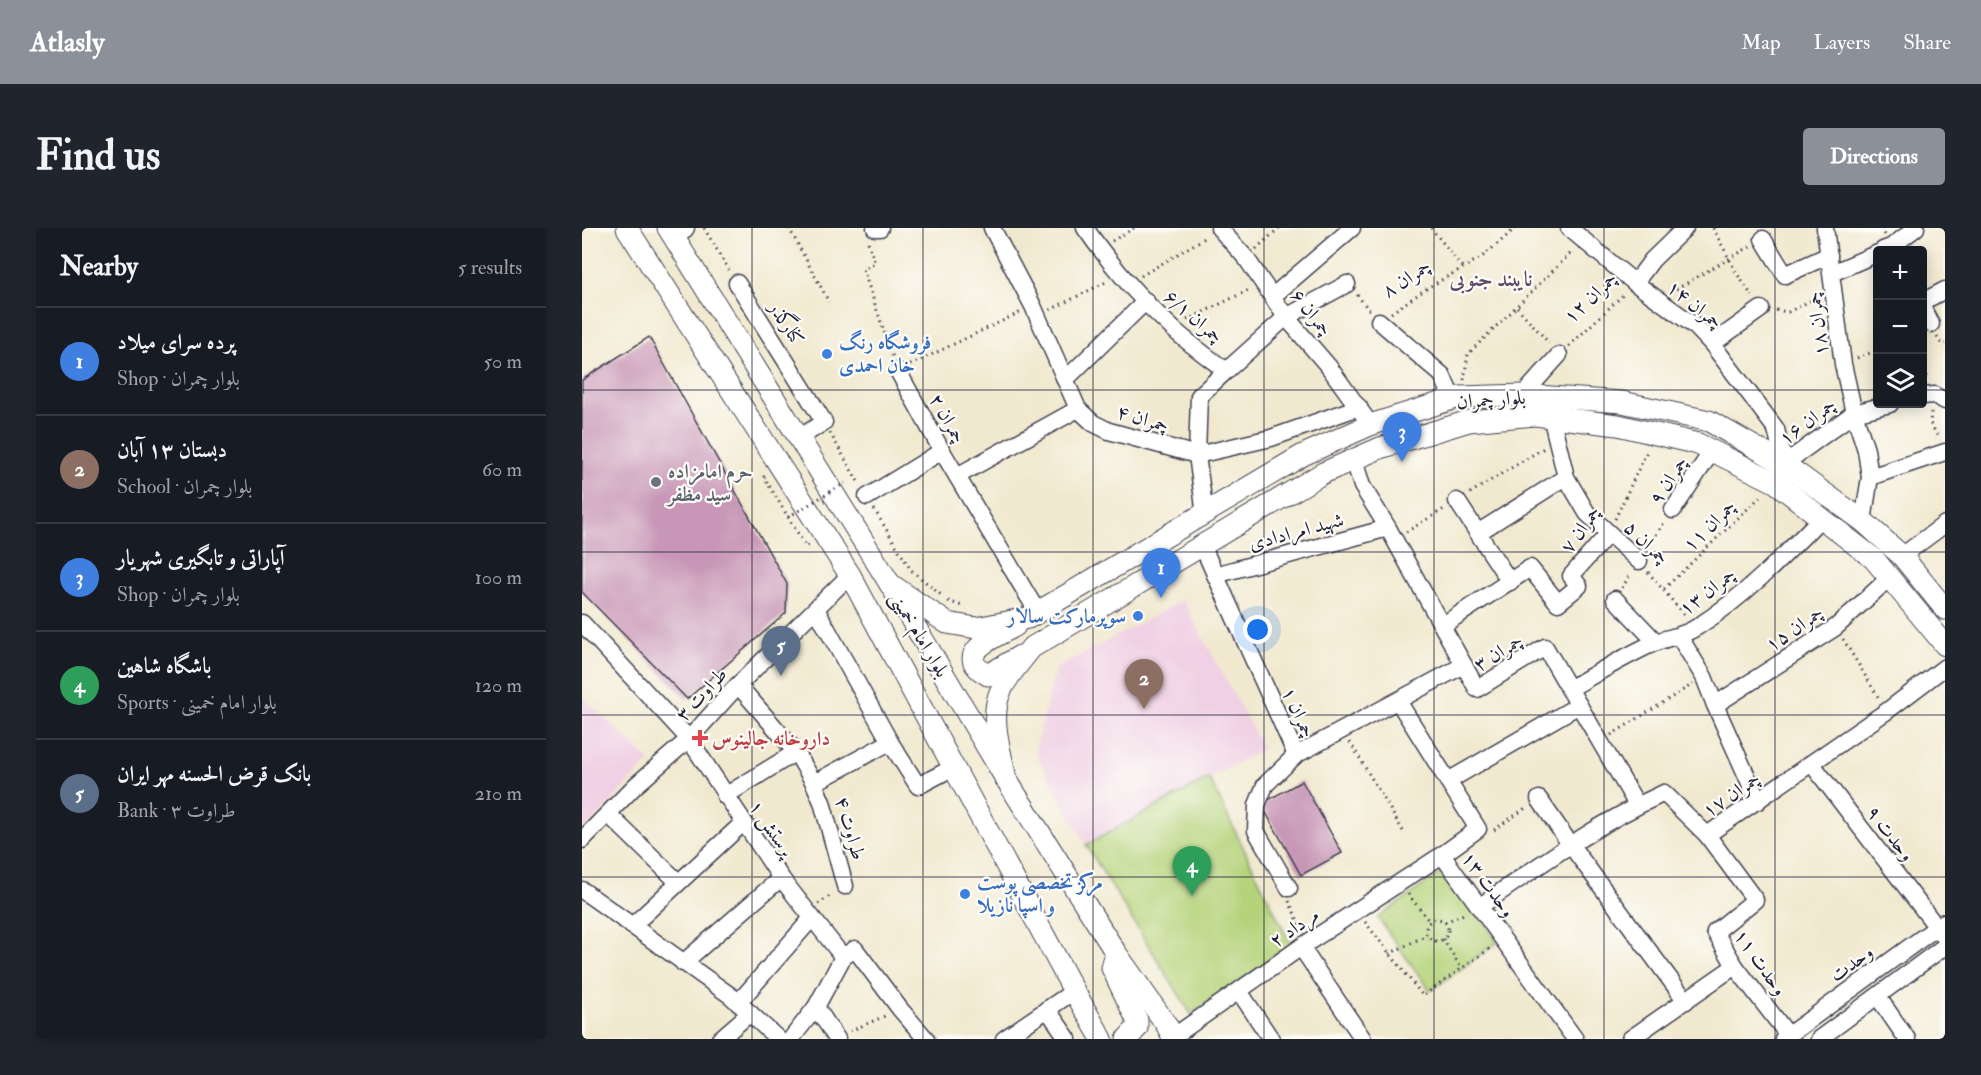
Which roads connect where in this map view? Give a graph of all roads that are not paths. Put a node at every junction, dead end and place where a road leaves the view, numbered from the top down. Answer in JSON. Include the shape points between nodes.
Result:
{"nodes":[{"id":1,"x":627,"y":228,"type":"edge"},
{"id":2,"x":992,"y":228,"type":"edge"},
{"id":3,"x":1085,"y":228,"type":"edge"},
{"id":4,"x":1352,"y":228,"type":"edge"},
{"id":5,"x":1569,"y":228,"type":"edge"},
{"id":6,"x":1685,"y":228,"type":"edge"},
{"id":7,"x":1825,"y":228,"type":"edge"},
{"id":8,"x":1916,"y":228,"type":"edge"},
{"id":9,"x":1219,"y":229,"type":"edge"},
{"id":10,"x":677,"y":232,"type":"edge"},
{"id":11,"x":1762,"y":239,"type":"road end"},
{"id":12,"x":1891,"y":246,"type":"edge"},
{"id":13,"x":1828,"y":255,"type":"junction"},
{"id":14,"x":1873,"y":258,"type":"edge"},
{"id":15,"x":1833,"y":281,"type":"junction"},
{"id":16,"x":737,"y":283,"type":"road end"},
{"id":17,"x":1635,"y":283,"type":"junction"},
{"id":18,"x":1347,"y":284,"type":"road end"},
{"id":19,"x":1268,"y":289,"type":"junction"},
{"id":20,"x":1945,"y":290,"type":"edge"},
{"id":21,"x":1927,"y":300,"type":"edge"},
{"id":22,"x":1146,"y":301,"type":"junction"},
{"id":23,"x":1761,"y":309,"type":"road end"},
{"id":24,"x":1286,"y":316,"type":"junction"},
{"id":25,"x":1927,"y":316,"type":"edge"},
{"id":26,"x":1379,"y":321,"type":"road end"},
{"id":27,"x":1931,"y":324,"type":"dead end"},
{"id":28,"x":1712,"y":344,"type":"junction"},
{"id":29,"x":1559,"y":354,"type":"road end"},
{"id":30,"x":898,"y":371,"type":"road end"},
{"id":31,"x":1226,"y":371,"type":"junction"},
{"id":32,"x":1065,"y":380,"type":"junction"},
{"id":33,"x":1523,"y":395,"type":"junction"},
{"id":34,"x":1456,"y":398,"type":"junction"},
{"id":35,"x":1874,"y":408,"type":"edge"},
{"id":36,"x":1078,"y":409,"type":"junction"},
{"id":37,"x":1854,"y":413,"type":"junction"},
{"id":38,"x":1364,"y":416,"type":"junction"},
{"id":39,"x":1551,"y":416,"type":"junction"},
{"id":40,"x":799,"y":438,"type":"junction"},
{"id":41,"x":1942,"y":447,"type":"edge"},
{"id":42,"x":1380,"y":448,"type":"junction"},
{"id":43,"x":942,"y":451,"type":"junction"},
{"id":44,"x":1712,"y":451,"type":"junction"},
{"id":45,"x":1197,"y":455,"type":"junction"},
{"id":46,"x":1354,"y":460,"type":"junction"},
{"id":47,"x":1780,"y":473,"type":"junction"},
{"id":48,"x":957,"y":476,"type":"junction"},
{"id":49,"x":1566,"y":477,"type":"junction"},
{"id":50,"x":1870,"y":477,"type":"junction"},
{"id":51,"x":867,"y":497,"type":"road end"},
{"id":52,"x":1457,"y":501,"type":"road end"},
{"id":53,"x":1673,"y":510,"type":"road end"},
{"id":54,"x":1205,"y":515,"type":"junction"},
{"id":55,"x":1821,"y":518,"type":"junction"},
{"id":56,"x":1863,"y":521,"type":"junction"},
{"id":57,"x":1945,"y":524,"type":"edge"},
{"id":58,"x":1479,"y":532,"type":"junction"},
{"id":59,"x":1391,"y":533,"type":"junction"},
{"id":60,"x":1608,"y":534,"type":"junction"},
{"id":61,"x":1202,"y":545,"type":"junction"},
{"id":62,"x":1902,"y":556,"type":"junction"},
{"id":63,"x":1639,"y":561,"type":"road end"},
{"id":64,"x":850,"y":575,"type":"junction"},
{"id":65,"x":1215,"y":575,"type":"junction"},
{"id":66,"x":1889,"y":578,"type":"junction"},
{"id":67,"x":1510,"y":582,"type":"junction"},
{"id":68,"x":890,"y":584,"type":"junction"},
{"id":69,"x":1615,"y":599,"type":"road end"},
{"id":70,"x":816,"y":609,"type":"junction"},
{"id":71,"x":1945,"y":609,"type":"edge"},
{"id":72,"x":1033,"y":616,"type":"junction"},
{"id":73,"x":582,"y":623,"type":"edge"},
{"id":74,"x":1443,"y":626,"type":"junction"},
{"id":75,"x":1679,"y":636,"type":"junction"},
{"id":76,"x":1656,"y":642,"type":"junction"},
{"id":77,"x":1945,"y":645,"type":"edge"},
{"id":78,"x":1031,"y":648,"type":"junction"},
{"id":79,"x":1464,"y":665,"type":"junction"},
{"id":80,"x":1945,"y":667,"type":"edge"},
{"id":81,"x":738,"y":686,"type":"junction"},
{"id":82,"x":1569,"y":689,"type":"junction"},
{"id":83,"x":1398,"y":701,"type":"junction"},
{"id":84,"x":1578,"y":705,"type":"junction"},
{"id":85,"x":1715,"y":705,"type":"junction"},
{"id":86,"x":689,"y":739,"type":"junction"},
{"id":87,"x":890,"y":742,"type":"junction"},
{"id":88,"x":796,"y":752,"type":"junction"},
{"id":89,"x":1296,"y":755,"type":"junction"},
{"id":90,"x":1812,"y":764,"type":"junction"},
{"id":91,"x":954,"y":767,"type":"junction"},
{"id":92,"x":1006,"y":779,"type":"junction"},
{"id":93,"x":1448,"y":781,"type":"junction"},
{"id":94,"x":814,"y":783,"type":"junction"},
{"id":95,"x":725,"y":796,"type":"junction"},
{"id":96,"x":1539,"y":799,"type":"road end"},
{"id":97,"x":1758,"y":801,"type":"junction"},
{"id":98,"x":1637,"y":805,"type":"junction"},
{"id":99,"x":608,"y":814,"type":"junction"},
{"id":100,"x":743,"y":823,"type":"junction"},
{"id":101,"x":1707,"y":835,"type":"junction"},
{"id":102,"x":582,"y":840,"type":"edge"},
{"id":103,"x":1570,"y":844,"type":"junction"},
{"id":104,"x":1442,"y":855,"type":"junction"},
{"id":105,"x":781,"y":878,"type":"junction"},
{"id":106,"x":678,"y":882,"type":"junction"},
{"id":107,"x":845,"y":886,"type":"road end"},
{"id":108,"x":1289,"y":888,"type":"road end"},
{"id":109,"x":582,"y":890,"type":"edge"},
{"id":110,"x":1479,"y":907,"type":"junction"},
{"id":111,"x":809,"y":915,"type":"junction"},
{"id":112,"x":632,"y":926,"type":"junction"},
{"id":113,"x":1942,"y":929,"type":"edge"},
{"id":114,"x":1945,"y":946,"type":"edge"},
{"id":115,"x":1301,"y":947,"type":"junction"},
{"id":116,"x":1116,"y":953,"type":"junction"},
{"id":117,"x":843,"y":957,"type":"junction"},
{"id":118,"x":1894,"y":958,"type":"junction"},
{"id":119,"x":684,"y":963,"type":"junction"},
{"id":120,"x":1735,"y":966,"type":"junction"},
{"id":121,"x":1907,"y":975,"type":"junction"},
{"id":122,"x":1074,"y":991,"type":"junction"},
{"id":123,"x":1239,"y":991,"type":"junction"},
{"id":124,"x":1878,"y":997,"type":"junction"},
{"id":125,"x":1686,"y":1001,"type":"junction"},
{"id":126,"x":816,"y":1007,"type":"junction"},
{"id":127,"x":744,"y":1008,"type":"junction"},
{"id":128,"x":1047,"y":1009,"type":"junction"},
{"id":129,"x":1096,"y":1036,"type":"edge"},
{"id":130,"x":1785,"y":1037,"type":"edge"},
{"id":131,"x":836,"y":1038,"type":"edge"},
{"id":132,"x":1174,"y":1038,"type":"edge"},
{"id":133,"x":720,"y":1039,"type":"edge"},
{"id":134,"x":778,"y":1039,"type":"edge"},
{"id":135,"x":791,"y":1039,"type":"edge"},
{"id":136,"x":926,"y":1039,"type":"edge"},
{"id":137,"x":1004,"y":1039,"type":"edge"},
{"id":138,"x":1068,"y":1039,"type":"edge"},
{"id":139,"x":1127,"y":1039,"type":"edge"},
{"id":140,"x":1270,"y":1039,"type":"edge"},
{"id":141,"x":1363,"y":1039,"type":"edge"},
{"id":142,"x":1575,"y":1039,"type":"edge"},
{"id":143,"x":1630,"y":1039,"type":"edge"},
{"id":144,"x":1819,"y":1039,"type":"edge"},
{"id":145,"x":1907,"y":1039,"type":"edge"}],
"edges":[{"from":1,"to":64,"type":"main road","name":"بلوار امام خمینی"},
{"from":2,"to":32,"type":"street","name":"چمران ۴"},
{"from":3,"to":22,"type":"street","name":"چمران ۶/۱"},
{"from":4,"to":19,"type":"street"},
{"from":5,"to":17,"type":"street","name":"چمران ۱۴"},
{"from":6,"to":17,"type":"street","name":"چمران ۱۲"},
{"from":7,"to":13,"type":"street","name":"چمران ۱۸"},
{"from":8,"to":12,"type":"street"},
{"from":9,"to":19,"type":"street","name":"چمران ۶"},
{"from":10,"to":40,"type":"main road","name":"بلوار امام خمینی"},
{"from":11,"to":13,"type":"street","via":[[1785,275]]},
{"from":13,"to":15,"type":"street","name":"چمران ۱۸"},
{"from":14,"to":15,"type":"street"},
{"from":15,"to":37,"type":"street","name":"چمران ۱۸","via":[[1843,364]]},
{"from":16,"to":40,"type":"street","name":"کنارگذر","via":[[824,422]]},
{"from":17,"to":28,"type":"street","name":"چمران ۱۴","via":[[1696,327]]},
{"from":18,"to":24,"type":"street","name":"چمران ۶/۱"},
{"from":19,"to":24,"type":"street","name":"چمران ۶"},
{"from":20,"to":21,"type":"street"},
{"from":22,"to":31,"type":"street","name":"چمران ۶/۱","via":[[1172,328]]},
{"from":22,"to":32,"type":"street"},
{"from":23,"to":28,"type":"street"},
{"from":24,"to":31,"type":"street","name":"چمران ۶/۱"},
{"from":24,"to":38,"type":"street","name":"چمران ۶"},
{"from":25,"to":27,"type":"street"},
{"from":26,"to":34,"type":"street","name":"چمران ۸","via":[[1442,375]]},
{"from":28,"to":47,"type":"street","name":"چمران ۱۴","via":[[1776,429]]},
{"from":29,"to":33,"type":"street"},
{"from":30,"to":43,"type":"street","name":"چمران ۲"},
{"from":31,"to":45,"type":"street","via":[[1199,396]]},
{"from":32,"to":36,"type":"street","name":"چمران ۴"},
{"from":33,"to":34,"type":"main road","name":"بلوار چمران"},
{"from":33,"to":47,"type":"main road","name":"بلوار چمران","via":[[1622,402],[1709,421]]},
{"from":34,"to":38,"type":"main road","name":"بلوار چمران"},
{"from":35,"to":37,"type":"street","name":"چمران ۱۶"},
{"from":36,"to":45,"type":"street","name":"چمران ۴","via":[[1109,431]]},
{"from":36,"to":48,"type":"street"},
{"from":37,"to":47,"type":"street","name":"چمران ۱۶"},
{"from":37,"to":50,"type":"street","name":"چمران ۱۸"},
{"from":38,"to":42,"type":"main road"},
{"from":38,"to":45,"type":"street","name":"چمران ۴"},
{"from":38,"to":54,"type":"main road","name":"بلوار چمران"},
{"from":39,"to":42,"type":"main road","name":"بلوار چمران","via":[[1469,421]]},
{"from":39,"to":44,"type":"main road","name":"بلوار چمران","via":[[1618,425],[1698,444]]},
{"from":39,"to":49,"type":"street","name":"چمران ۵"},
{"from":40,"to":68,"type":"main road","name":"بلوار امام خمینی"},
{"from":41,"to":50,"type":"street"},
{"from":42,"to":46,"type":"main road","name":"بلوار چمران"},
{"from":43,"to":48,"type":"street","name":"چمران ۲"},
{"from":43,"to":51,"type":"street"},
{"from":44,"to":47,"type":"main road","name":"بلوار چمران"},
{"from":44,"to":53,"type":"street","name":"چمران ۹"},
{"from":45,"to":54,"type":"street"},
{"from":46,"to":59,"type":"street","name":"چمران ۳","via":[[1362,486]]},
{"from":46,"to":61,"type":"main road","name":"بلوار چمران","via":[[1323,473]]},
{"from":47,"to":55,"type":"main road","name":"بلوار چمران"},
{"from":47,"to":56,"type":"main road","name":"بلوار چمران"},
{"from":48,"to":72,"type":"street","name":"چمران ۲"},
{"from":49,"to":58,"type":"street"},
{"from":49,"to":60,"type":"street","name":"چمران ۵","via":[[1587,513]]},
{"from":50,"to":56,"type":"street","name":"چمران ۱۸"},
{"from":52,"to":58,"type":"street"},
{"from":54,"to":72,"type":"main road","name":"بلوار چمران"},
{"from":55,"to":66,"type":"main road","name":"بلوار چمران","via":[[1874,559]]},
{"from":55,"to":75,"type":"street","name":"چمران ۱۳","via":[[1734,600]]},
{"from":56,"to":62,"type":"main road","name":"بلوار چمران"},
{"from":57,"to":62,"type":"street"},
{"from":58,"to":67,"type":"street"},
{"from":59,"to":65,"type":"street","name":"شهید امرادادی"},
{"from":59,"to":74,"type":"street","name":"چمران ۳"},
{"from":60,"to":63,"type":"street","name":"چمران ۵"},
{"from":60,"to":67,"type":"street","name":"چمران ۷","via":[[1571,576],[1579,586],[1558,603],[1530,568]]},
{"from":61,"to":65,"type":"street","name":"چمران ۱"},
{"from":61,"to":78,"type":"main road","name":"بلوار چمران"},
{"from":62,"to":71,"type":"main road","name":"بلوار چمران"},
{"from":64,"to":70,"type":"street","name":"طراوت ۳"},
{"from":64,"to":91,"type":"main road","name":"بلوار امام خمینی"},
{"from":65,"to":89,"type":"street","name":"چمران ۱"},
{"from":66,"to":77,"type":"main road","name":"بلوار چمران"},
{"from":66,"to":85,"type":"street","name":"چمران ۱۵","via":[[1836,627]]},
{"from":67,"to":74,"type":"street","name":"چمران ۷"},
{"from":68,"to":72,"type":"main road","name":"بلوار چمران","via":[[947,623],[976,628]]},
{"from":68,"to":92,"type":"main road","name":"بلوار امام خمینی"},
{"from":69,"to":76,"type":"street"},
{"from":70,"to":81,"type":"street","name":"طراوت ۳"},
{"from":70,"to":87,"type":"street"},
{"from":72,"to":78,"type":"main road","via":[[976,648],[973,656],[981,671],[988,675]]},
{"from":73,"to":86,"type":"street","name":"پرستش ۱"},
{"from":74,"to":79,"type":"street","name":"چمران ۳"},
{"from":75,"to":76,"type":"street","name":"چمران ۱۳"},
{"from":75,"to":85,"type":"street","via":[[1704,677]]},
{"from":76,"to":82,"type":"street","name":"چمران ۱۳"},
{"from":78,"to":92,"type":"main road","name":"بلوار چمران","via":[[999,696],[996,719]]},
{"from":79,"to":82,"type":"street","name":"چمران ۳","via":[[1477,688],[1545,647]]},
{"from":79,"to":83,"type":"street","name":"چمران ۱"},
{"from":80,"to":90,"type":"street","name":"چمران ۱۷"},
{"from":81,"to":86,"type":"street","name":"طراوت ۳"},
{"from":81,"to":88,"type":"street","name":"طراوت ۴"},
{"from":82,"to":84,"type":"street","name":"چمران ۳"},
{"from":83,"to":89,"type":"street","name":"چمران ۱"},
{"from":83,"to":93,"type":"street","name":"وحدت ۱۳"},
{"from":84,"to":93,"type":"street"},
{"from":84,"to":98,"type":"street","name":"چمران ۳"},
{"from":85,"to":97,"type":"street"},
{"from":86,"to":95,"type":"street","name":"پرستش ۱"},
{"from":86,"to":99,"type":"street","name":"طراوت ۳"},
{"from":87,"to":91,"type":"street","via":[[918,786]]},
{"from":87,"to":94,"type":"street","name":"طراوت ۴"},
{"from":88,"to":94,"type":"street","name":"طراوت ۴"},
{"from":88,"to":95,"type":"street"},
{"from":89,"to":108,"type":"street","via":[[1265,785],[1256,814],[1256,831]]},
{"from":90,"to":97,"type":"street","name":"چمران ۱۷"},
{"from":90,"to":113,"type":"street","name":"وحدت ۹"},
{"from":91,"to":122,"type":"main road","name":"بلوار امام خمینی"},
{"from":92,"to":116,"type":"main road","name":"بلوار امام خمینی"},
{"from":93,"to":104,"type":"street","name":"وحدت ۱۳","via":[[1478,829]]},
{"from":94,"to":107,"type":"street","name":"طراوت ۴"},
{"from":95,"to":100,"type":"street","name":"پرستش ۱"},
{"from":96,"to":103,"type":"street"},
{"from":97,"to":101,"type":"street","name":"چمران ۱۷"},
{"from":98,"to":101,"type":"street","name":"چمران ۱۷","via":[[1664,793]]},
{"from":98,"to":103,"type":"street","name":"چمران ۱۷"},
{"from":99,"to":102,"type":"street","name":"طراوت ۳"},
{"from":99,"to":106,"type":"street"},
{"from":100,"to":105,"type":"street","name":"پرستش ۱"},
{"from":100,"to":106,"type":"street"},
{"from":101,"to":120,"type":"street","name":"وحدت ۱۱","via":[[1755,900],[1715,932]]},
{"from":103,"to":110,"type":"street","name":"چمران ۱۷"},
{"from":103,"to":125,"type":"street"},
{"from":104,"to":110,"type":"street","name":"وحدت ۱۳"},
{"from":104,"to":115,"type":"street","name":"مرداد ۲"},
{"from":105,"to":111,"type":"street","name":"پرستش ۱"},
{"from":105,"to":119,"type":"street"},
{"from":106,"to":112,"type":"street"},
{"from":109,"to":112,"type":"street"},
{"from":110,"to":142,"type":"street","name":"وحدت ۱۳"},
{"from":111,"to":117,"type":"street","name":"پرستش ۱"},
{"from":111,"to":127,"type":"street"},
{"from":112,"to":119,"type":"street"},
{"from":113,"to":118,"type":"street","name":"وحدت"},
{"from":114,"to":121,"type":"street"},
{"from":115,"to":123,"type":"street","name":"مرداد ۲"},
{"from":115,"to":141,"type":"street"},
{"from":116,"to":132,"type":"main road","name":"بلوار امام خمینی"},
{"from":116,"to":139,"type":"main road","via":[[1112,968],[1137,1020],[1137,1028]]},
{"from":117,"to":126,"type":"street"},
{"from":117,"to":136,"type":"street","via":[[855,949]]},
{"from":118,"to":121,"type":"street"},
{"from":118,"to":130,"type":"street","name":"وحدت"},
{"from":119,"to":127,"type":"street"},
{"from":120,"to":125,"type":"street"},
{"from":120,"to":130,"type":"street","name":"وحدت ۱۱"},
{"from":121,"to":124,"type":"street"},
{"from":122,"to":128,"type":"street"},
{"from":122,"to":129,"type":"main road","name":"بلوار امام خمینی"},
{"from":123,"to":132,"type":"street","name":"مرداد ۲"},
{"from":123,"to":140,"type":"street"},
{"from":124,"to":144,"type":"street"},
{"from":124,"to":145,"type":"street"},
{"from":125,"to":143,"type":"street"},
{"from":126,"to":131,"type":"street"},
{"from":126,"to":135,"type":"street"},
{"from":127,"to":133,"type":"street"},
{"from":127,"to":134,"type":"street"},
{"from":128,"to":137,"type":"street"},
{"from":128,"to":138,"type":"street"}]}
